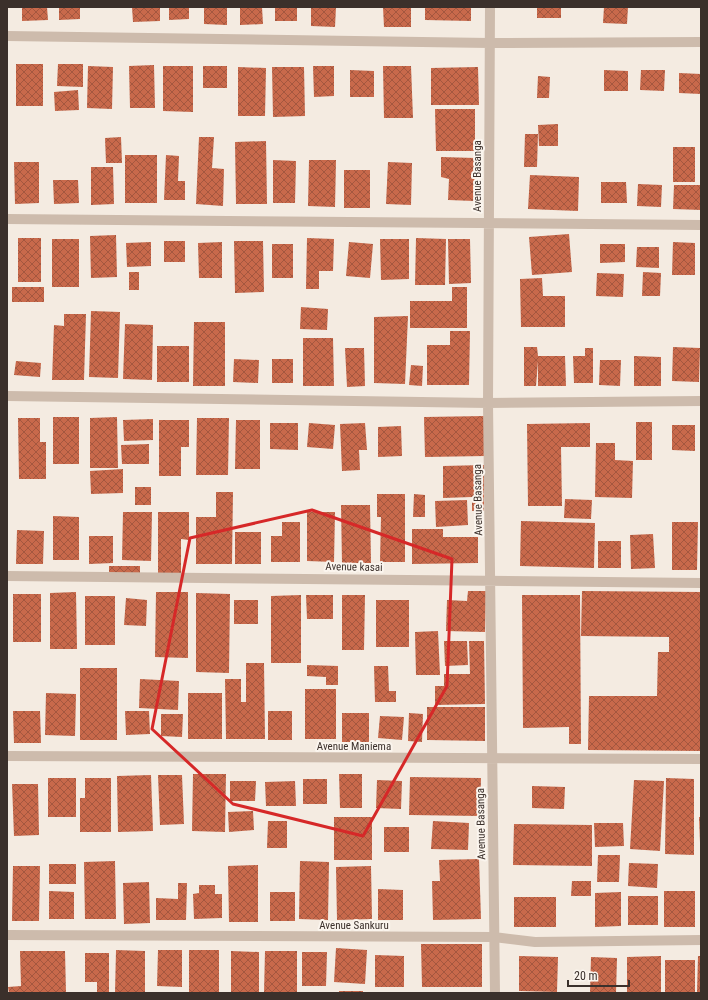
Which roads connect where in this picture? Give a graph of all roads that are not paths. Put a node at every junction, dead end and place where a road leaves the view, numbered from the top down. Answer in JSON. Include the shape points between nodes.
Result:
{"nodes":[{"id":1,"x":490,"y":7,"type":"edge"},
{"id":2,"x":7,"y":36,"type":"edge"},
{"id":3,"x":489,"y":42,"type":"junction"},
{"id":4,"x":701,"y":42,"type":"edge"},
{"id":5,"x":7,"y":219,"type":"edge"},
{"id":6,"x":489,"y":224,"type":"junction"},
{"id":7,"x":701,"y":225,"type":"edge"},
{"id":8,"x":7,"y":396,"type":"edge"},
{"id":9,"x":701,"y":401,"type":"edge"},
{"id":10,"x":488,"y":403,"type":"junction"},
{"id":11,"x":7,"y":576,"type":"edge"},
{"id":12,"x":491,"y":580,"type":"junction"},
{"id":13,"x":701,"y":583,"type":"edge"},
{"id":14,"x":7,"y":756,"type":"edge"},
{"id":15,"x":492,"y":759,"type":"junction"},
{"id":16,"x":701,"y":759,"type":"edge"},
{"id":17,"x":7,"y":935,"type":"edge"},
{"id":18,"x":494,"y":938,"type":"junction"},
{"id":19,"x":701,"y":940,"type":"edge"},
{"id":20,"x":495,"y":993,"type":"edge"}],
"edges":[{"from":1,"to":3,"type":"street","name":"Avenue Basanga"},
{"from":2,"to":3,"type":"street"},
{"from":3,"to":4,"type":"street"},
{"from":3,"to":6,"type":"street","name":"Avenue Basanga"},
{"from":5,"to":6,"type":"street"},
{"from":6,"to":7,"type":"street"},
{"from":6,"to":10,"type":"street","name":"Avenue Basanga"},
{"from":8,"to":10,"type":"street"},
{"from":9,"to":10,"type":"street"},
{"from":10,"to":12,"type":"street","name":"Avenue Basanga"},
{"from":11,"to":12,"type":"street","name":"Avenue kasai"},
{"from":12,"to":13,"type":"street","name":"Avenue kasai"},
{"from":12,"to":15,"type":"street","name":"Avenue Basanga"},
{"from":14,"to":15,"type":"street","name":"Avenue Maniema"},
{"from":15,"to":16,"type":"street","name":"Avenue Maniema"},
{"from":15,"to":18,"type":"street","name":"Avenue Basanga"},
{"from":17,"to":18,"type":"street","name":"Avenue Sankuru"},
{"from":18,"to":19,"type":"street","name":"Avenue Sankuru","via":[[535,942]]},
{"from":18,"to":20,"type":"street","name":"Avenue Basanga"}]}
